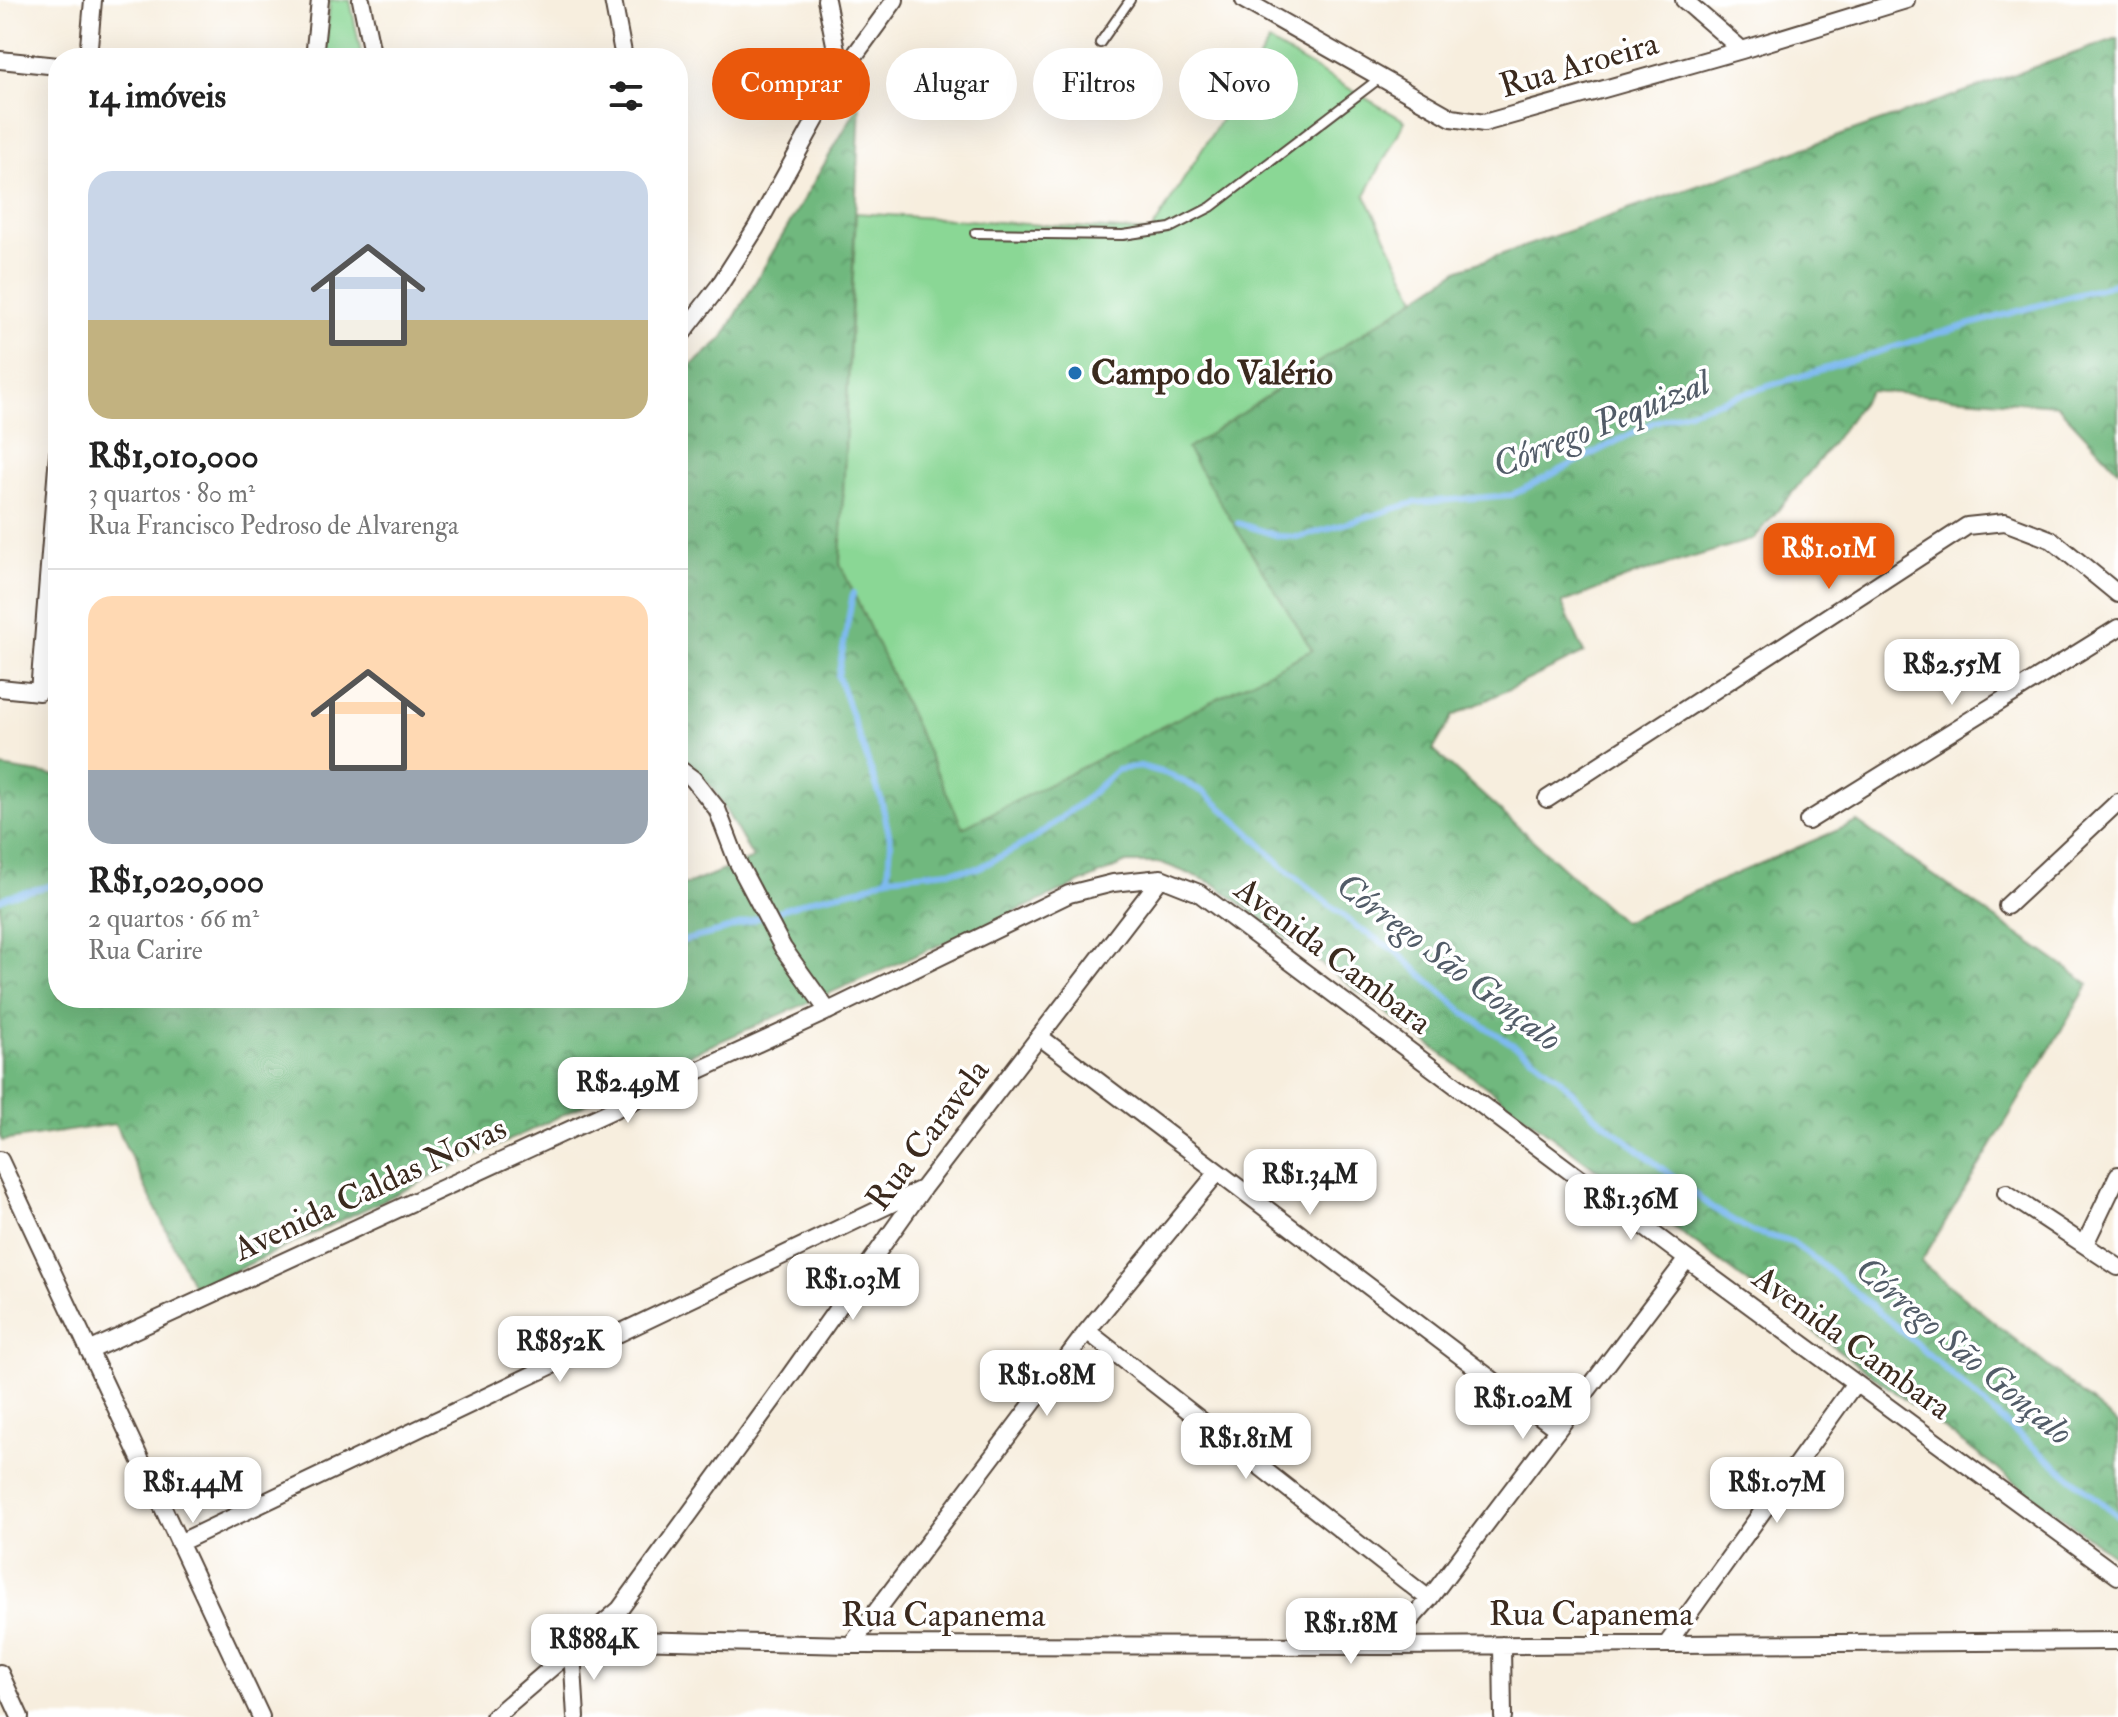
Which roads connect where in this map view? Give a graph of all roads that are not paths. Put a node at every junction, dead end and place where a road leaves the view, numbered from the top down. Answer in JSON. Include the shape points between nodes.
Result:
{"nodes":[{"id":1,"x":93,"y":0,"type":"edge"},
{"id":2,"x":320,"y":0,"type":"edge"},
{"id":3,"x":361,"y":0,"type":"edge"},
{"id":4,"x":613,"y":0,"type":"edge"},
{"id":5,"x":826,"y":0,"type":"edge"},
{"id":6,"x":895,"y":0,"type":"edge"},
{"id":7,"x":1130,"y":0,"type":"edge"},
{"id":8,"x":1244,"y":0,"type":"edge"},
{"id":9,"x":1684,"y":0,"type":"edge"},
{"id":10,"x":1906,"y":0,"type":"edge"},
{"id":11,"x":1100,"y":43,"type":"dead end"},
{"id":12,"x":89,"y":48,"type":"edge"},
{"id":13,"x":315,"y":48,"type":"edge"},
{"id":14,"x":371,"y":48,"type":"edge"},
{"id":15,"x":622,"y":48,"type":"edge"},
{"id":16,"x":836,"y":48,"type":"edge"},
{"id":17,"x":860,"y":48,"type":"edge"},
{"id":18,"x":1742,"y":50,"type":"junction"},
{"id":19,"x":0,"y":60,"type":"edge"},
{"id":20,"x":48,"y":65,"type":"edge"},
{"id":21,"x":1381,"y":78,"type":"junction"},
{"id":22,"x":816,"y":120,"type":"edge"},
{"id":23,"x":975,"y":233,"type":"dead end"},
{"id":24,"x":688,"y":323,"type":"edge"},
{"id":25,"x":2118,"y":594,"type":"edge"},
{"id":26,"x":2118,"y":628,"type":"edge"},
{"id":27,"x":48,"y":645,"type":"edge"},
{"id":28,"x":0,"y":688,"type":"edge"},
{"id":29,"x":688,"y":775,"type":"edge"},
{"id":30,"x":1547,"y":799,"type":"dead end"},
{"id":31,"x":2118,"y":802,"type":"edge"},
{"id":32,"x":1808,"y":821,"type":"dead end"},
{"id":33,"x":1161,"y":878,"type":"junction"},
{"id":34,"x":2007,"y":906,"type":"dead end"},
{"id":35,"x":828,"y":1011,"type":"junction"},
{"id":36,"x":1040,"y":1037,"type":"junction"},
{"id":37,"x":0,"y":1160,"type":"edge"},
{"id":38,"x":1218,"y":1172,"type":"junction"},
{"id":39,"x":2118,"y":1175,"type":"edge"},
{"id":40,"x":923,"y":1188,"type":"junction"},
{"id":41,"x":2006,"y":1193,"type":"dead end"},
{"id":42,"x":2085,"y":1244,"type":"junction"},
{"id":43,"x":1687,"y":1259,"type":"junction"},
{"id":44,"x":2118,"y":1267,"type":"edge"},
{"id":45,"x":1087,"y":1331,"type":"junction"},
{"id":46,"x":89,"y":1351,"type":"junction"},
{"id":47,"x":1855,"y":1383,"type":"junction"},
{"id":48,"x":1557,"y":1429,"type":"junction"},
{"id":49,"x":179,"y":1543,"type":"junction"},
{"id":50,"x":2118,"y":1576,"type":"edge"},
{"id":51,"x":1429,"y":1599,"type":"junction"},
{"id":52,"x":2118,"y":1641,"type":"edge"},
{"id":53,"x":578,"y":1644,"type":"junction"},
{"id":54,"x":1667,"y":1644,"type":"junction"},
{"id":55,"x":851,"y":1645,"type":"junction"},
{"id":56,"x":1502,"y":1645,"type":"junction"},
{"id":57,"x":1387,"y":1646,"type":"junction"},
{"id":58,"x":0,"y":1673,"type":"edge"},
{"id":59,"x":20,"y":1717,"type":"edge"},
{"id":60,"x":261,"y":1717,"type":"edge"},
{"id":61,"x":494,"y":1717,"type":"edge"},
{"id":62,"x":576,"y":1717,"type":"edge"},
{"id":63,"x":1503,"y":1717,"type":"edge"}],
"edges":[{"from":1,"to":12,"type":"street"},
{"from":2,"to":13,"type":"street"},
{"from":3,"to":14,"type":"street"},
{"from":4,"to":15,"type":"street"},
{"from":5,"to":16,"type":"street"},
{"from":6,"to":17,"type":"street"},
{"from":7,"to":11,"type":"lane"},
{"from":8,"to":21,"type":"street"},
{"from":9,"to":18,"type":"street"},
{"from":10,"to":18,"type":"street","name":"Rua Aroeira"},
{"from":18,"to":21,"type":"street","name":"Rua Aroeira","via":[[1484,123],[1452,118]]},
{"from":19,"to":20,"type":"street"},
{"from":21,"to":23,"type":"lane","via":[[1211,207],[1170,228],[1123,235]]},
{"from":22,"to":24,"type":"street","via":[[756,228]]},
{"from":25,"to":30,"type":"street","via":[[2052,540],[2005,522],[1967,526]]},
{"from":26,"to":32,"type":"street"},
{"from":27,"to":28,"type":"street","via":[[38,692]]},
{"from":29,"to":35,"type":"street","via":[[717,809],[737,861],[783,948]]},
{"from":31,"to":34,"type":"street"},
{"from":33,"to":35,"type":"street","name":"Avenida Caldas Novas","via":[[1069,894]]},
{"from":33,"to":36,"type":"street","name":"Rua Caravela"},
{"from":33,"to":43,"type":"street","name":"Avenida Cambara","via":[[1199,893]]},
{"from":35,"to":46,"type":"street","name":"Avenida Caldas Novas"},
{"from":36,"to":38,"type":"street"},
{"from":36,"to":40,"type":"street","name":"Rua Caravela"},
{"from":37,"to":46,"type":"street"},
{"from":38,"to":45,"type":"street"},
{"from":38,"to":48,"type":"street"},
{"from":39,"to":42,"type":"street"},
{"from":40,"to":49,"type":"street"},
{"from":40,"to":53,"type":"street","name":"Rua Caravela","via":[[620,1609]]},
{"from":41,"to":42,"type":"street"},
{"from":42,"to":44,"type":"street"},
{"from":43,"to":47,"type":"street","name":"Avenida Cambara"},
{"from":43,"to":48,"type":"street"},
{"from":45,"to":51,"type":"street"},
{"from":45,"to":55,"type":"street"},
{"from":46,"to":49,"type":"street"},
{"from":47,"to":50,"type":"street","name":"Avenida Cambara"},
{"from":47,"to":54,"type":"street"},
{"from":48,"to":51,"type":"street"},
{"from":49,"to":60,"type":"street"},
{"from":51,"to":57,"type":"street"},
{"from":52,"to":54,"type":"street","name":"Rua Capanema"},
{"from":53,"to":55,"type":"street","name":"Rua Capanema"},
{"from":53,"to":61,"type":"street","name":"Rua Caravela"},
{"from":53,"to":62,"type":"street"},
{"from":54,"to":56,"type":"street","name":"Rua Capanema"},
{"from":55,"to":57,"type":"street","name":"Rua Capanema"},
{"from":56,"to":57,"type":"street","name":"Rua Capanema"},
{"from":56,"to":63,"type":"street"},
{"from":58,"to":59,"type":"street"}]}
